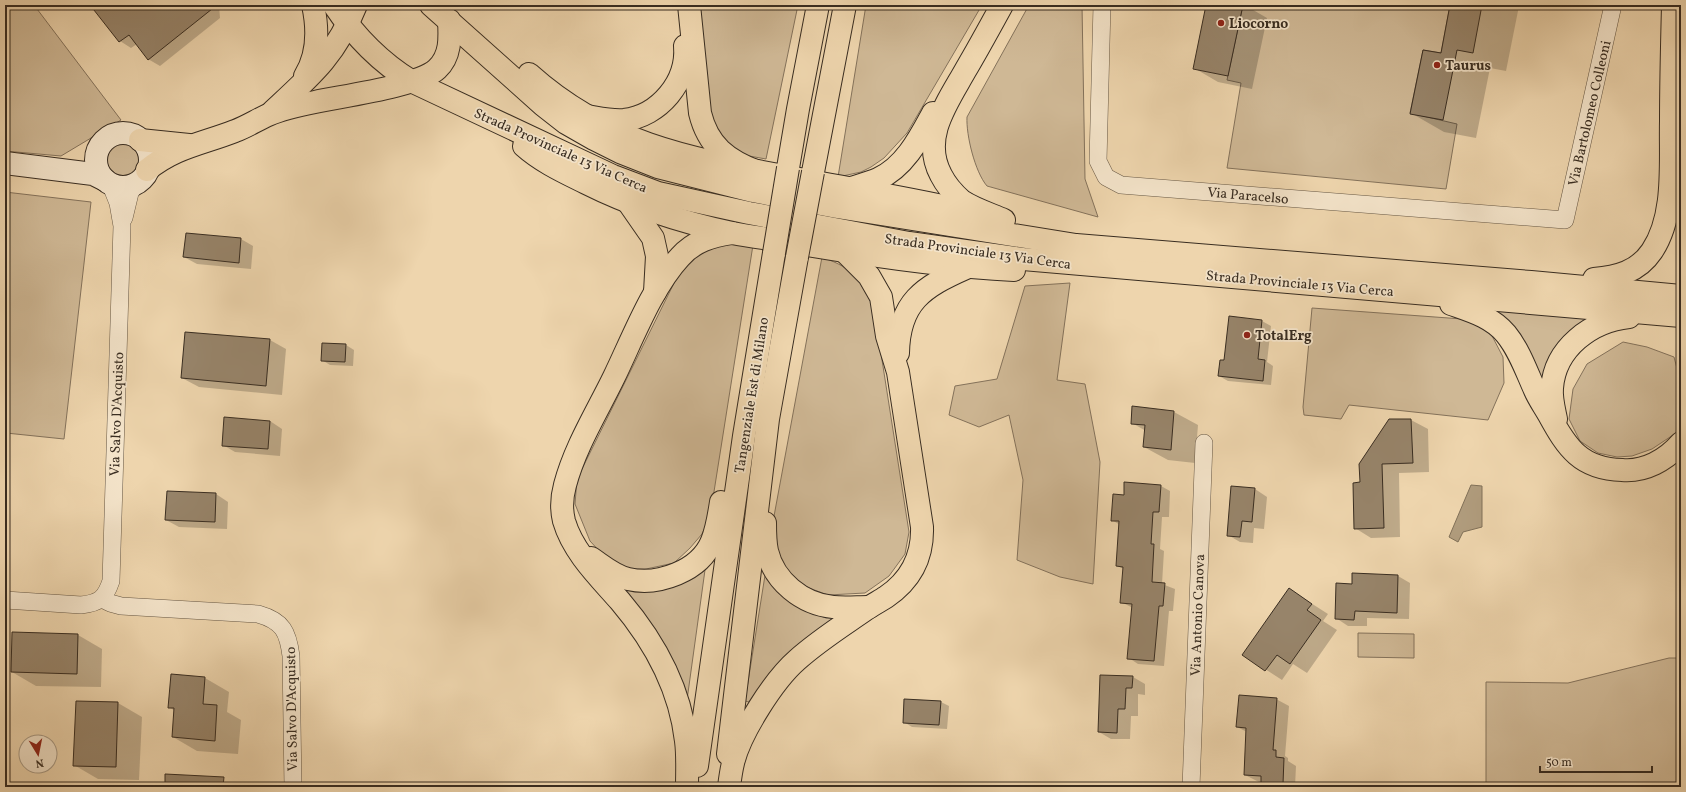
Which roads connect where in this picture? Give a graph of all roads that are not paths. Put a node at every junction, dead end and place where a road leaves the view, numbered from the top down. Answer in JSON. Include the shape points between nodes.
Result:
{"nodes":[{"id":1,"x":313,"y":5,"type":"edge"},
{"id":2,"x":334,"y":5,"type":"edge"},
{"id":3,"x":356,"y":5,"type":"edge"},
{"id":4,"x":431,"y":5,"type":"edge"},
{"id":5,"x":680,"y":5,"type":"edge"},
{"id":6,"x":689,"y":5,"type":"edge"},
{"id":7,"x":818,"y":5,"type":"edge"},
{"id":8,"x":845,"y":5,"type":"edge"},
{"id":9,"x":993,"y":5,"type":"edge"},
{"id":10,"x":1002,"y":5,"type":"edge"},
{"id":11,"x":1102,"y":5,"type":"edge"},
{"id":12,"x":1613,"y":5,"type":"edge"},
{"id":13,"x":1673,"y":5,"type":"edge"},
{"id":14,"x":451,"y":13,"type":"edge"},
{"id":15,"x":347,"y":25,"type":"junction"},
{"id":16,"x":411,"y":81,"type":"junction"},
{"id":17,"x":299,"y":87,"type":"junction"},
{"id":18,"x":269,"y":115,"type":"junction"},
{"id":19,"x":586,"y":116,"type":"junction"},
{"id":20,"x":504,"y":125,"type":"junction"},
{"id":21,"x":104,"y":140,"type":"junction"},
{"id":22,"x":140,"y":140,"type":"junction"},
{"id":23,"x":189,"y":145,"type":"junction"},
{"id":24,"x":5,"y":164,"type":"edge"},
{"id":25,"x":34,"y":167,"type":"junction"},
{"id":26,"x":758,"y":172,"type":"junction"},
{"id":27,"x":142,"y":176,"type":"junction"},
{"id":28,"x":108,"y":181,"type":"junction"},
{"id":29,"x":851,"y":188,"type":"junction"},
{"id":30,"x":628,"y":202,"type":"junction"},
{"id":31,"x":1004,"y":220,"type":"junction"},
{"id":32,"x":1565,"y":220,"type":"joint"},
{"id":33,"x":122,"y":226,"type":"junction"},
{"id":34,"x":732,"y":233,"type":"junction"},
{"id":35,"x":844,"y":251,"type":"junction"},
{"id":36,"x":1180,"y":254,"type":"junction"},
{"id":37,"x":966,"y":268,"type":"junction"},
{"id":38,"x":1135,"y":269,"type":"junction"},
{"id":39,"x":1531,"y":282,"type":"junction"},
{"id":40,"x":655,"y":293,"type":"junction"},
{"id":41,"x":1419,"y":293,"type":"junction"},
{"id":42,"x":1681,"y":296,"type":"edge"},
{"id":43,"x":1674,"y":316,"type":"edge"},
{"id":44,"x":898,"y":372,"type":"junction"},
{"id":45,"x":768,"y":419,"type":"junction"},
{"id":46,"x":1560,"y":435,"type":"junction"},
{"id":47,"x":744,"y":436,"type":"junction"},
{"id":48,"x":1204,"y":443,"type":"dead end"},
{"id":49,"x":1681,"y":443,"type":"edge"},
{"id":50,"x":577,"y":548,"type":"junction"},
{"id":51,"x":102,"y":598,"type":"junction"},
{"id":52,"x":5,"y":600,"type":"edge"},
{"id":53,"x":869,"y":607,"type":"junction"},
{"id":54,"x":292,"y":787,"type":"edge"},
{"id":55,"x":687,"y":787,"type":"edge"},
{"id":56,"x":694,"y":787,"type":"edge"},
{"id":57,"x":724,"y":787,"type":"edge"},
{"id":58,"x":729,"y":787,"type":"edge"},
{"id":59,"x":1191,"y":787,"type":"edge"}],
"edges":[{"from":1,"to":17,"type":"main road","via":[[316,23],[314,57]]},
{"from":2,"to":15,"type":"main road","name":"Strada Provinciale 13 Via Cerca"},
{"from":3,"to":15,"type":"main road"},
{"from":4,"to":14,"type":"main road","name":"Strada Provinciale 13 Via Cerca"},
{"from":5,"to":19,"type":"main road","via":[[685,49],[684,65],[668,96],[649,112],[632,118],[615,120]]},
{"from":6,"to":26,"type":"main road","via":[[700,112],[705,129],[728,158]]},
{"from":7,"to":47,"type":"main road","name":"Tangenziale Est di Milano","bridge":true,"via":[[798,109]]},
{"from":8,"to":45,"type":"main road","name":"Tangenziale Est di Milano","bridge":true},
{"from":9,"to":29,"type":"main road","via":[[913,147],[885,175]]},
{"from":10,"to":31,"type":"main road","via":[[942,112],[933,143],[938,170],[953,192],[969,205]]},
{"from":11,"to":32,"type":"street","name":"Via Paracelso","via":[[1098,161],[1106,177],[1121,185]]},
{"from":12,"to":32,"type":"street","name":"Via Bartolomeo Colleoni"},
{"from":13,"to":39,"type":"main road","via":[[1669,202],[1664,227],[1656,245],[1639,265],[1621,275]]},
{"from":14,"to":16,"type":"main road","via":[[450,42],[443,61],[430,74]]},
{"from":14,"to":19,"type":"main road","via":[[564,102]]},
{"from":14,"to":36,"type":"main road","name":"Strada Provinciale 13 Via Cerca","via":[[554,114],[603,144],[658,167],[753,191],[837,207],[1076,245]]},
{"from":15,"to":16,"type":"main road","name":"Strada Provinciale 13 Via Cerca","via":[[382,60]]},
{"from":15,"to":17,"type":"main road","via":[[323,63]]},
{"from":16,"to":18,"type":"main road","via":[[312,102]]},
{"from":16,"to":20,"type":"main road","name":"Strada Provinciale 13 Via Cerca"},
{"from":17,"to":18,"type":"main road"},
{"from":18,"to":23,"type":"main road","via":[[224,135]]},
{"from":19,"to":26,"type":"main road","via":[[657,148]]},
{"from":20,"to":30,"type":"main road","via":[[532,152],[551,165]]},
{"from":20,"to":38,"type":"main road","name":"Strada Provinciale 13 Via Cerca","via":[[613,176],[652,191],[686,200],[909,243],[1023,259]]},
{"from":21,"to":22,"type":"street","via":[[120,133],[133,135]]},
{"from":21,"to":25,"type":"street","via":[[84,155],[68,162]]},
{"from":21,"to":28,"type":"street","via":[[97,150],[96,162],[100,174]]},
{"from":22,"to":23,"type":"main road"},
{"from":22,"to":27,"type":"street","via":[[149,154],[149,162]]},
{"from":23,"to":27,"type":"main road","via":[[159,161]]},
{"from":24,"to":25,"type":"street"},
{"from":25,"to":28,"type":"street","via":[[93,174]]},
{"from":26,"to":29,"type":"main road"},
{"from":27,"to":28,"type":"street","via":[[126,186]]},
{"from":27,"to":33,"type":"street","name":"Via Salvo D'Acquisto","via":[[130,193]]},
{"from":28,"to":33,"type":"street","name":"Via Salvo D'Acquisto","via":[[118,203]]},
{"from":29,"to":31,"type":"main road"},
{"from":30,"to":34,"type":"main road","via":[[688,222]]},
{"from":30,"to":40,"type":"main road","via":[[653,238],[657,256]]},
{"from":31,"to":36,"type":"main road","via":[[1076,236]]},
{"from":33,"to":51,"type":"street","name":"Via Salvo D'Acquisto","via":[[111,571],[107,592]]},
{"from":34,"to":35,"type":"main road"},
{"from":34,"to":40,"type":"main road","via":[[708,237],[687,250],[674,264]]},
{"from":35,"to":37,"type":"main road"},
{"from":35,"to":44,"type":"main road","via":[[879,291],[887,336]]},
{"from":36,"to":39,"type":"main road","name":"Strada Provinciale 13 Via Cerca"},
{"from":37,"to":38,"type":"main road","via":[[1030,271]]},
{"from":37,"to":44,"type":"main road","via":[[931,286],[905,313],[900,328]]},
{"from":38,"to":41,"type":"main road","name":"Strada Provinciale 13 Via Cerca"},
{"from":39,"to":42,"type":"main road","name":"Strada Provinciale 13 Via Cerca"},
{"from":40,"to":50,"type":"main road","via":[[573,460],[565,484],[564,521]]},
{"from":41,"to":43,"type":"main road","name":"Strada Provinciale 13 Via Cerca"},
{"from":41,"to":46,"type":"main road","via":[[1478,313],[1506,333]]},
{"from":43,"to":46,"type":"main road","via":[[1628,317],[1606,322],[1587,331],[1566,350],[1555,370],[1551,390]]},
{"from":44,"to":53,"type":"main road","via":[[922,527],[921,549],[905,580],[886,597]]},
{"from":45,"to":53,"type":"main road","via":[[768,476],[764,516],[767,550],[778,576],[811,602],[832,607]]},
{"from":45,"to":57,"type":"main road","name":"Tangenziale Est di Milano"},
{"from":46,"to":49,"type":"main road","via":[[1566,445],[1590,463],[1624,471],[1643,468],[1661,460]]},
{"from":47,"to":50,"type":"main road","via":[[730,458],[712,542],[705,553],[687,568],[664,578],[640,581],[627,579],[610,571]]},
{"from":47,"to":56,"type":"main road","name":"Tangenziale Est di Milano"},
{"from":48,"to":59,"type":"street","name":"Via Antonio Canova"},
{"from":50,"to":55,"type":"main road","via":[[642,629],[661,660],[678,703],[684,728]]},
{"from":51,"to":52,"type":"street","via":[[81,605]]},
{"from":51,"to":54,"type":"street","name":"Via Salvo D'Acquisto","via":[[121,606],[258,614],[271,618],[284,628],[291,656]]},
{"from":53,"to":58,"type":"main road","via":[[795,661],[777,682],[743,735],[733,763]]}]}
